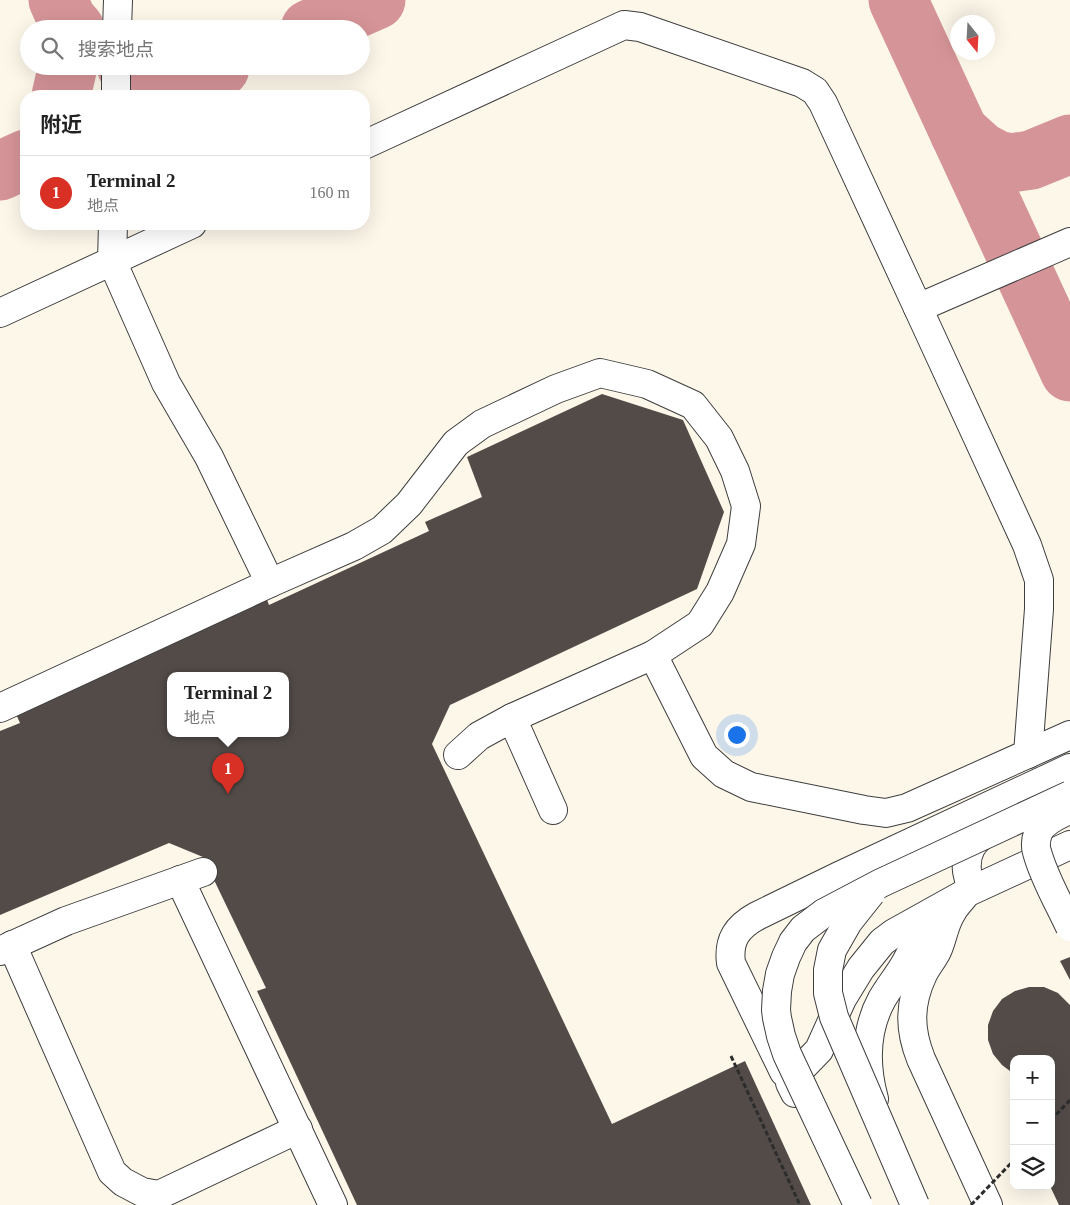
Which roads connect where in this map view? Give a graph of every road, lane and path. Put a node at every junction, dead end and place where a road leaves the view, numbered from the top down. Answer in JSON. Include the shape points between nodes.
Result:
{"nodes":[{"id":1,"x":118,"y":0,"type":"edge"},
{"id":2,"x":117,"y":20,"type":"edge"},
{"id":3,"x":116,"y":75,"type":"edge"},
{"id":4,"x":116,"y":90,"type":"edge"},
{"id":5,"x":370,"y":141,"type":"edge"},
{"id":6,"x":112,"y":230,"type":"edge"},
{"id":7,"x":179,"y":230,"type":"edge"},
{"id":8,"x":1070,"y":242,"type":"edge"},
{"id":9,"x":112,"y":261,"type":"junction"},
{"id":10,"x":918,"y":308,"type":"junction"},
{"id":11,"x":0,"y":313,"type":"edge"},
{"id":12,"x":270,"y":583,"type":"junction"},
{"id":13,"x":653,"y":655,"type":"junction"},
{"id":14,"x":0,"y":708,"type":"edge"},
{"id":15,"x":512,"y":718,"type":"junction"},
{"id":16,"x":1070,"y":735,"type":"edge"},
{"id":17,"x":1028,"y":754,"type":"junction"},
{"id":18,"x":458,"y":755,"type":"dead end"},
{"id":19,"x":1070,"y":768,"type":"edge"},
{"id":20,"x":1070,"y":795,"type":"edge"},
{"id":21,"x":1070,"y":809,"type":"edge"},
{"id":22,"x":553,"y":810,"type":"dead end"},
{"id":23,"x":1070,"y":845,"type":"edge"},
{"id":24,"x":882,"y":883,"type":"junction"},
{"id":25,"x":964,"y":894,"type":"junction"},
{"id":26,"x":1070,"y":927,"type":"edge"},
{"id":27,"x":6,"y":948,"type":"edge"},
{"id":28,"x":731,"y":1056,"type":"dead end"},
{"id":29,"x":790,"y":1084,"type":"junction"},
{"id":30,"x":1070,"y":1100,"type":"edge"},
{"id":31,"x":1055,"y":1116,"type":"edge"},
{"id":32,"x":298,"y":1129,"type":"junction"},
{"id":33,"x":1010,"y":1164,"type":"edge"},
{"id":34,"x":333,"y":1205,"type":"edge"},
{"id":35,"x":800,"y":1205,"type":"edge"},
{"id":36,"x":846,"y":1205,"type":"edge"},
{"id":37,"x":858,"y":1205,"type":"edge"},
{"id":38,"x":917,"y":1205,"type":"edge"},
{"id":39,"x":971,"y":1205,"type":"edge"},
{"id":40,"x":988,"y":1205,"type":"edge"}],
"edges":[{"from":1,"to":2,"type":"street"},
{"from":3,"to":4,"type":"street"},
{"from":5,"to":10,"type":"street","via":[[624,25],[640,27],[802,83],[815,91]]},
{"from":6,"to":9,"type":"street"},
{"from":7,"to":9,"type":"street"},
{"from":8,"to":10,"type":"street"},
{"from":9,"to":11,"type":"street"},
{"from":9,"to":12,"type":"street","via":[[166,383],[209,457]]},
{"from":10,"to":17,"type":"street","via":[[1027,546],[1039,580]]},
{"from":12,"to":13,"type":"street","via":[[382,530],[409,504],[456,443],[482,424],[556,389],[600,373],[647,384],[693,405],[719,438],[746,506],[741,544],[720,592],[700,624]]},
{"from":12,"to":14,"type":"street"},
{"from":13,"to":15,"type":"street"},
{"from":13,"to":17,"type":"street","via":[[704,756],[724,774],[751,787],[886,813],[907,808]]},
{"from":15,"to":18,"type":"street","via":[[480,736]]},
{"from":15,"to":22,"type":"street"},
{"from":16,"to":17,"type":"street"},
{"from":19,"to":25,"type":"street","via":[[1055,782],[1047,799],[1039,806],[991,830],[973,843],[967,855],[969,886]]},
{"from":19,"to":29,"type":"street","via":[[839,876],[740,927],[733,938],[731,963]]},
{"from":20,"to":24,"type":"street","bridge":true},
{"from":21,"to":26,"type":"street","bridge":true,"via":[[1044,825],[1036,841],[1036,851],[1046,877]]},
{"from":23,"to":25,"type":"street"},
{"from":24,"to":37,"type":"street","bridge":true,"via":[[824,913],[803,929],[786,957],[776,1001],[783,1045]]},
{"from":24,"to":38,"type":"street","bridge":true,"via":[[874,888],[836,941],[829,962],[828,989],[833,1013],[846,1045]]},
{"from":25,"to":29,"type":"street","via":[[894,932],[882,942],[842,999],[819,1050]]},
{"from":25,"to":38,"type":"street","via":[[930,922],[883,996],[870,1030],[868,1065],[874,1099]]},
{"from":25,"to":40,"type":"street","via":[[948,919],[937,951],[922,975],[913,1006],[912,1028],[922,1059]]},
{"from":27,"to":32,"type":"street","via":[[112,1172],[122,1182],[142,1192],[159,1195]]},
{"from":27,"to":32,"type":"street","via":[[66,922],[192,876]]},
{"from":28,"to":35,"type":"path"},
{"from":29,"to":36,"type":"street"},
{"from":30,"to":31,"type":"path"},
{"from":32,"to":34,"type":"street"},
{"from":33,"to":39,"type":"path","bridge":true}]}
